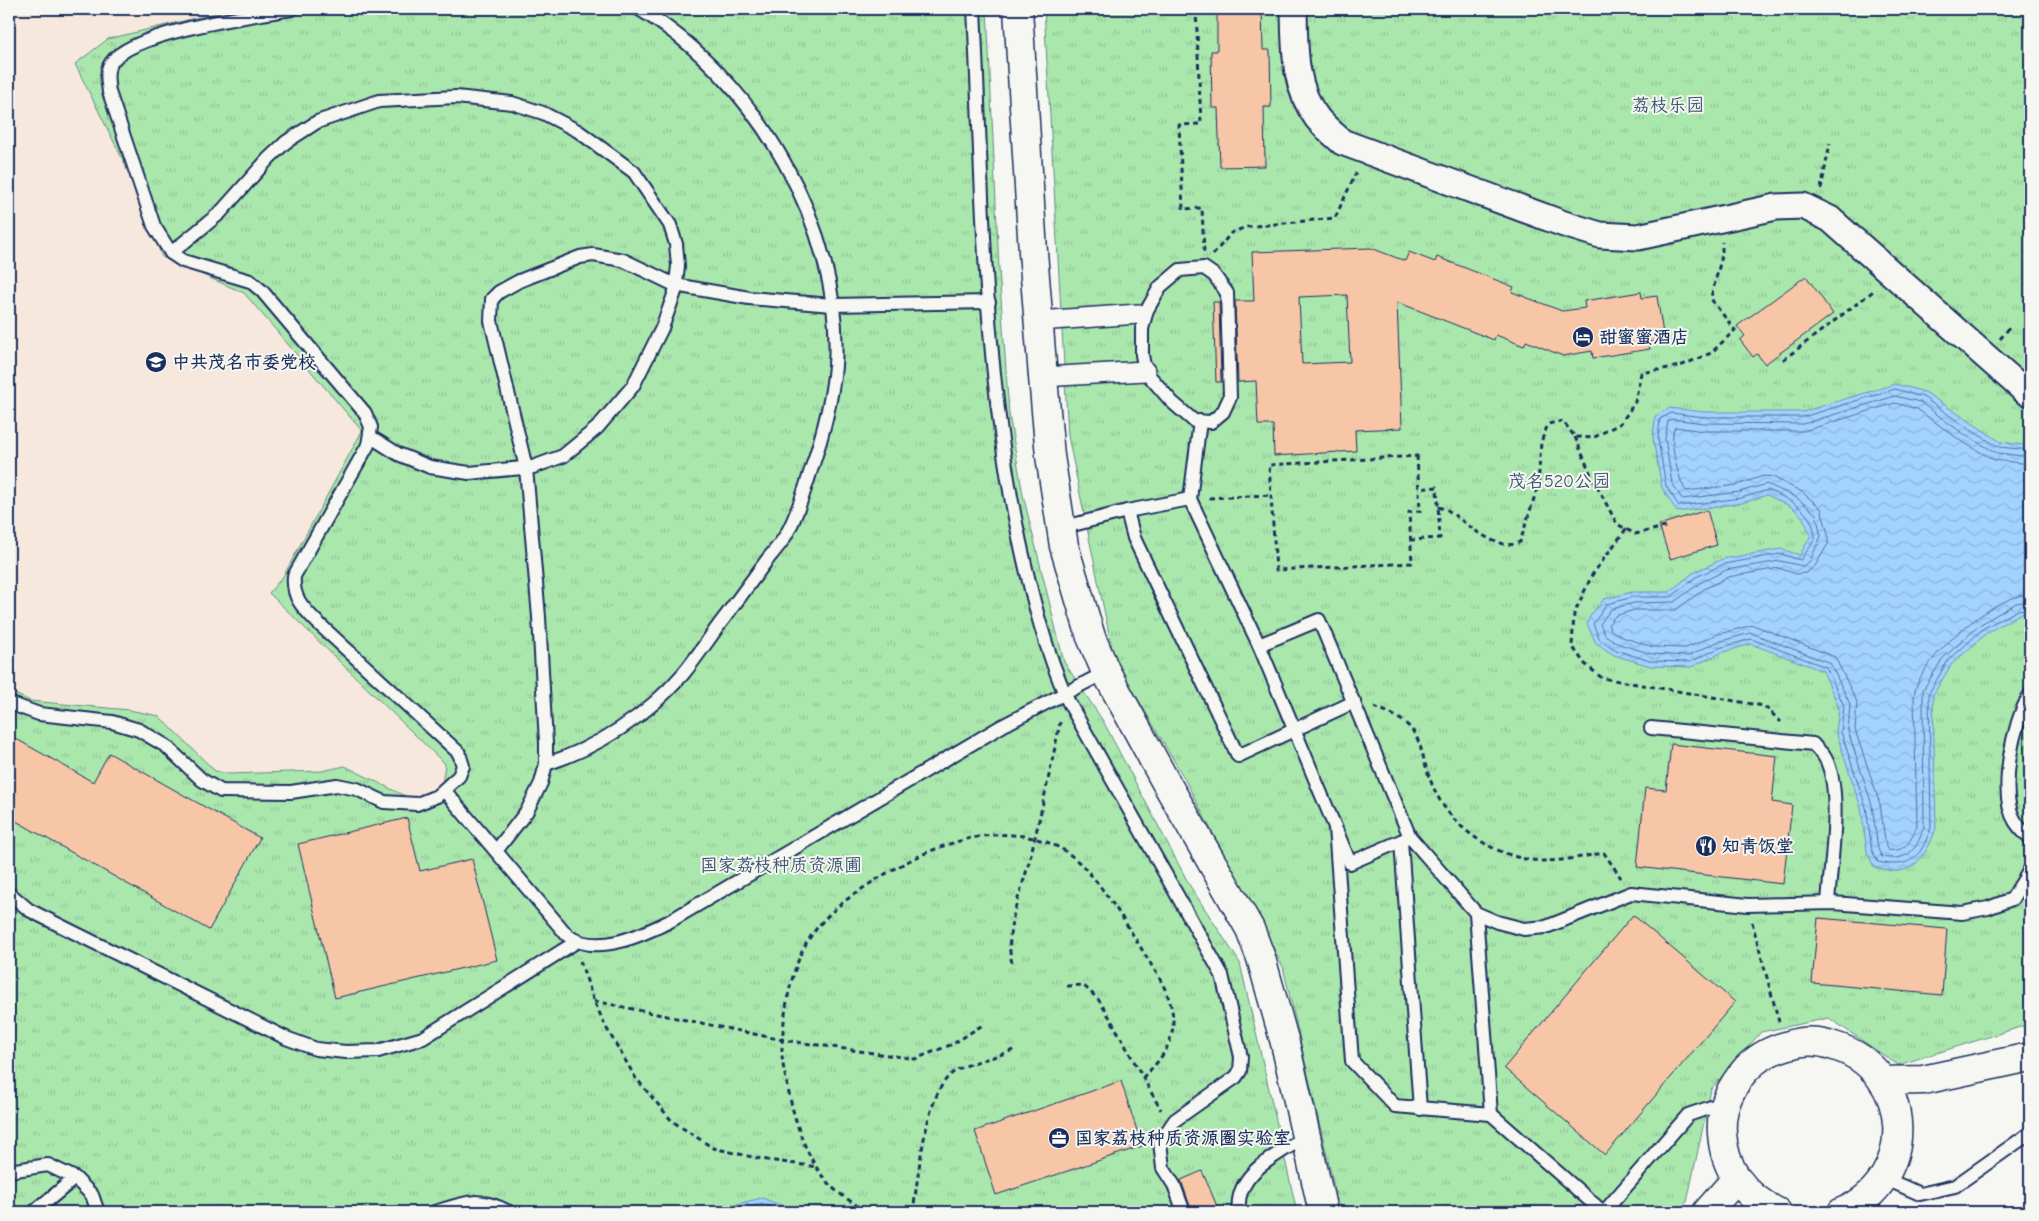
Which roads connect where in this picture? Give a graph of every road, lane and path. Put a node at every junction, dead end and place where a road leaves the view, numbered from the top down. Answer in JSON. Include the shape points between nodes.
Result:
{"nodes":[{"id":1,"x":292,"y":9,"type":"edge"},
{"id":2,"x":639,"y":9,"type":"edge"},
{"id":3,"x":974,"y":9,"type":"edge"},
{"id":4,"x":1018,"y":9,"type":"edge"},
{"id":5,"x":1196,"y":9,"type":"edge"},
{"id":6,"x":1294,"y":9,"type":"edge"},
{"id":7,"x":1830,"y":143,"type":"dead end"},
{"id":8,"x":1367,"y":150,"type":"junction"},
{"id":9,"x":1816,"y":212,"type":"junction"},
{"id":10,"x":1722,"y":219,"type":"junction"},
{"id":11,"x":171,"y":253,"type":"junction"},
{"id":12,"x":1204,"y":268,"type":"junction"},
{"id":13,"x":1894,"y":275,"type":"junction"},
{"id":14,"x":675,"y":285,"type":"junction"},
{"id":15,"x":989,"y":302,"type":"junction"},
{"id":16,"x":832,"y":305,"type":"junction"},
{"id":17,"x":1139,"y":314,"type":"dead end"},
{"id":18,"x":1038,"y":321,"type":"junction"},
{"id":19,"x":1783,"y":360,"type":"dead end"},
{"id":20,"x":1144,"y":371,"type":"junction"},
{"id":21,"x":1043,"y":377,"type":"junction"},
{"id":22,"x":2030,"y":392,"type":"edge"},
{"id":23,"x":1200,"y":421,"type":"junction"},
{"id":24,"x":371,"y":437,"type":"junction"},
{"id":25,"x":1575,"y":437,"type":"junction"},
{"id":26,"x":526,"y":468,"type":"junction"},
{"id":27,"x":1419,"y":489,"type":"junction"},
{"id":28,"x":1271,"y":495,"type":"junction"},
{"id":29,"x":1190,"y":499,"type":"junction"},
{"id":30,"x":1438,"y":507,"type":"junction"},
{"id":31,"x":1127,"y":511,"type":"junction"},
{"id":32,"x":1669,"y":526,"type":"dead end"},
{"id":33,"x":1061,"y":528,"type":"junction"},
{"id":34,"x":1626,"y":529,"type":"junction"},
{"id":35,"x":1410,"y":540,"type":"junction"},
{"id":36,"x":1259,"y":645,"type":"junction"},
{"id":37,"x":1106,"y":672,"type":"junction"},
{"id":38,"x":1065,"y":695,"type":"junction"},
{"id":39,"x":2030,"y":695,"type":"edge"},
{"id":40,"x":1353,"y":700,"type":"junction"},
{"id":41,"x":9,"y":703,"type":"edge"},
{"id":42,"x":1651,"y":728,"type":"dead end"},
{"id":43,"x":1294,"y":730,"type":"junction"},
{"id":44,"x":1803,"y":743,"type":"junction"},
{"id":45,"x":546,"y":764,"type":"junction"},
{"id":46,"x":444,"y":790,"type":"junction"},
{"id":47,"x":1335,"y":827,"type":"junction"},
{"id":48,"x":1035,"y":838,"type":"junction"},
{"id":49,"x":1406,"y":839,"type":"junction"},
{"id":50,"x":2030,"y":839,"type":"edge"},
{"id":51,"x":496,"y":851,"type":"junction"},
{"id":52,"x":2030,"y":870,"type":"edge"},
{"id":53,"x":9,"y":893,"type":"edge"},
{"id":54,"x":1631,"y":893,"type":"junction"},
{"id":55,"x":1828,"y":903,"type":"junction"},
{"id":56,"x":1748,"y":904,"type":"junction"},
{"id":57,"x":1476,"y":913,"type":"junction"},
{"id":58,"x":579,"y":942,"type":"junction"},
{"id":59,"x":1012,"y":963,"type":"dead end"},
{"id":60,"x":1067,"y":986,"type":"dead end"},
{"id":61,"x":594,"y":1001,"type":"junction"},
{"id":62,"x":984,"y":1024,"type":"dead end"},
{"id":63,"x":783,"y":1040,"type":"junction"},
{"id":64,"x":1786,"y":1046,"type":"junction"},
{"id":65,"x":1015,"y":1049,"type":"dead end"},
{"id":66,"x":2030,"y":1057,"type":"edge"},
{"id":67,"x":1143,"y":1077,"type":"junction"},
{"id":68,"x":1883,"y":1081,"type":"junction"},
{"id":69,"x":1726,"y":1102,"type":"junction"},
{"id":70,"x":1420,"y":1109,"type":"junction"},
{"id":71,"x":1491,"y":1114,"type":"junction"},
{"id":72,"x":1170,"y":1126,"type":"junction"},
{"id":73,"x":2030,"y":1133,"type":"edge"},
{"id":74,"x":1305,"y":1137,"type":"junction"},
{"id":75,"x":816,"y":1166,"type":"junction"},
{"id":76,"x":9,"y":1171,"type":"edge"},
{"id":77,"x":75,"y":1178,"type":"junction"},
{"id":78,"x":1884,"y":1178,"type":"junction"},
{"id":79,"x":1736,"y":1179,"type":"junction"},
{"id":80,"x":1236,"y":1211,"type":"edge"},
{"id":81,"x":34,"y":1212,"type":"edge"},
{"id":82,"x":98,"y":1212,"type":"edge"},
{"id":83,"x":435,"y":1212,"type":"edge"},
{"id":84,"x":509,"y":1212,"type":"edge"},
{"id":85,"x":866,"y":1212,"type":"edge"},
{"id":86,"x":913,"y":1212,"type":"edge"},
{"id":87,"x":1184,"y":1212,"type":"edge"},
{"id":88,"x":1323,"y":1212,"type":"edge"},
{"id":89,"x":1603,"y":1212,"type":"edge"},
{"id":90,"x":1707,"y":1212,"type":"edge"},
{"id":91,"x":1777,"y":1212,"type":"edge"},
{"id":92,"x":1842,"y":1212,"type":"edge"}],
"edges":[{"from":1,"to":11,"type":"lane","via":[[160,36],[122,53],[110,64],[109,92],[154,226]]},
{"from":2,"to":16,"type":"lane","via":[[672,30],[711,65],[767,134],[798,189],[816,234]]},
{"from":3,"to":15,"type":"lane"},
{"from":4,"to":18,"type":"main road"},
{"from":5,"to":12,"type":"path","via":[[1201,124],[1179,125],[1183,209],[1202,208]]},
{"from":6,"to":8,"type":"street","via":[[1295,60],[1300,82],[1315,114],[1342,142]]},
{"from":7,"to":9,"type":"path"},
{"from":8,"to":10,"type":"street","via":[[1564,224],[1600,234],[1638,237]]},
{"from":8,"to":12,"type":"path","via":[[1336,218],[1246,227],[1232,233]]},
{"from":9,"to":10,"type":"street","via":[[1803,206],[1776,207]]},
{"from":9,"to":13,"type":"street","via":[[1830,218]]},
{"from":10,"to":25,"type":"path","via":[[1722,256],[1712,297],[1734,330],[1711,353],[1680,366],[1641,374],[1635,402],[1621,423],[1594,438]]},
{"from":11,"to":14,"type":"lane","via":[[220,213],[269,158],[305,128],[379,102],[456,97],[512,103],[543,113],[578,130],[634,172],[670,225],[678,266]]},
{"from":11,"to":24,"type":"lane","via":[[183,261],[255,284],[365,413]]},
{"from":12,"to":20,"type":"lane","via":[[1180,270],[1160,287],[1147,310],[1142,329]]},
{"from":12,"to":23,"type":"lane","via":[[1214,275],[1227,293],[1230,397],[1223,412],[1211,422]]},
{"from":13,"to":19,"type":"path"},
{"from":13,"to":22,"type":"street","via":[[2026,392]]},
{"from":14,"to":16,"type":"lane","via":[[749,298]]},
{"from":14,"to":26,"type":"lane","via":[[662,328],[633,386],[597,428],[563,456]]},
{"from":14,"to":26,"type":"lane","via":[[623,260],[593,255],[519,281],[492,299],[491,321]]},
{"from":15,"to":16,"type":"lane"},
{"from":15,"to":38,"type":"lane","via":[[1000,439],[1011,501],[1046,647]]},
{"from":16,"to":45,"type":"lane","via":[[835,365],[826,426],[787,533],[682,674],[655,701],[631,722],[566,758]]},
{"from":17,"to":18,"type":"street"},
{"from":18,"to":21,"type":"main road"},
{"from":20,"to":21,"type":"street"},
{"from":20,"to":23,"type":"lane","via":[[1172,402],[1194,421]]},
{"from":21,"to":33,"type":"main road"},
{"from":23,"to":29,"type":"lane"},
{"from":24,"to":26,"type":"lane","via":[[398,454],[430,467],[469,474]]},
{"from":24,"to":46,"type":"lane","via":[[294,576],[295,596],[318,623],[459,753],[463,766],[459,776]]},
{"from":25,"to":30,"type":"path","via":[[1562,421],[1548,424],[1541,442],[1538,486],[1520,542],[1512,546],[1498,544]]},
{"from":25,"to":34,"type":"path","via":[[1617,524]]},
{"from":26,"to":45,"type":"lane","via":[[539,617]]},
{"from":27,"to":28,"type":"path","via":[[1417,456],[1270,464]]},
{"from":27,"to":30,"type":"path","via":[[1437,487]]},
{"from":27,"to":35,"type":"path","via":[[1420,512],[1409,512]]},
{"from":28,"to":29,"type":"path"},
{"from":28,"to":35,"type":"path","via":[[1276,570],[1412,563]]},
{"from":29,"to":31,"type":"lane"},
{"from":29,"to":36,"type":"lane"},
{"from":30,"to":35,"type":"path","via":[[1440,538]]},
{"from":31,"to":33,"type":"lane"},
{"from":31,"to":43,"type":"lane","via":[[1134,538],[1238,756]]},
{"from":32,"to":34,"type":"path","via":[[1634,534]]},
{"from":33,"to":37,"type":"main road","via":[[1091,637]]},
{"from":34,"to":44,"type":"path","via":[[1592,575],[1574,614],[1572,646],[1585,664],[1602,678],[1764,706]]},
{"from":36,"to":40,"type":"lane","via":[[1319,620]]},
{"from":36,"to":43,"type":"lane"},
{"from":37,"to":38,"type":"lane"},
{"from":37,"to":74,"type":"main road","via":[[1250,929],[1285,1043]]},
{"from":38,"to":48,"type":"path"},
{"from":38,"to":58,"type":"lane","via":[[994,731],[655,929],[604,944]]},
{"from":38,"to":72,"type":"lane","via":[[1222,976],[1232,1016],[1241,1057],[1240,1072],[1232,1082]]},
{"from":39,"to":50,"type":"lane","via":[[2021,709],[2009,750],[2008,792],[2014,820]]},
{"from":40,"to":43,"type":"lane"},
{"from":40,"to":49,"type":"lane"},
{"from":40,"to":54,"type":"path","via":[[1394,715],[1409,725],[1420,743],[1437,794],[1471,836],[1507,854],[1526,859],[1563,860],[1604,853]]},
{"from":41,"to":46,"type":"lane","via":[[39,714],[112,722],[139,730],[154,737],[202,780],[222,791],[291,792],[337,785],[357,789],[384,802],[406,805],[427,801]]},
{"from":42,"to":44,"type":"lane"},
{"from":43,"to":47,"type":"lane"},
{"from":44,"to":55,"type":"lane","via":[[1813,744],[1824,756],[1830,772],[1835,813]]},
{"from":45,"to":51,"type":"lane","via":[[527,812]]},
{"from":46,"to":51,"type":"lane"},
{"from":47,"to":49,"type":"lane","via":[[1350,863]]},
{"from":47,"to":70,"type":"lane","via":[[1352,1061],[1395,1106]]},
{"from":48,"to":59,"type":"path","via":[[1011,929],[1008,948]]},
{"from":48,"to":63,"type":"path","via":[[993,835],[962,840],[934,849],[892,870],[847,898],[810,937],[796,965]]},
{"from":48,"to":67,"type":"path","via":[[1059,847],[1092,878],[1132,932],[1169,999],[1174,1034],[1162,1057]]},
{"from":49,"to":57,"type":"lane"},
{"from":49,"to":70,"type":"lane"},
{"from":51,"to":58,"type":"lane","via":[[567,935]]},
{"from":52,"to":55,"type":"lane","via":[[2012,899],[1962,913]]},
{"from":53,"to":58,"type":"lane","via":[[29,910],[261,1026],[316,1049],[346,1052],[378,1051],[422,1038]]},
{"from":54,"to":56,"type":"lane"},
{"from":54,"to":57,"type":"lane","via":[[1546,927],[1524,930]]},
{"from":55,"to":56,"type":"lane"},
{"from":56,"to":64,"type":"path"},
{"from":57,"to":71,"type":"lane"},
{"from":58,"to":61,"type":"path","via":[[580,965]]},
{"from":60,"to":67,"type":"path","via":[[1083,985],[1098,999]]},
{"from":61,"to":63,"type":"path"},
{"from":61,"to":75,"type":"path","via":[[635,1077],[672,1121],[712,1148],[760,1159]]},
{"from":62,"to":63,"type":"path","via":[[953,1044],[914,1058]]},
{"from":63,"to":75,"type":"path","via":[[781,1054],[793,1114]]},
{"from":64,"to":68,"type":"main road","via":[[1798,1042],[1823,1042],[1846,1049],[1867,1063]]},
{"from":64,"to":69,"type":"main road","via":[[1774,1049],[1754,1062],[1737,1080]]},
{"from":65,"to":86,"type":"path","via":[[955,1071],[944,1080],[931,1108]]},
{"from":66,"to":68,"type":"main road","via":[[1922,1080]]},
{"from":67,"to":72,"type":"path"},
{"from":68,"to":78,"type":"main road","via":[[1897,1115],[1898,1132],[1896,1150]]},
{"from":69,"to":79,"type":"main road","via":[[1722,1141]]},
{"from":69,"to":89,"type":"lane","via":[[1688,1115]]},
{"from":70,"to":71,"type":"lane"},
{"from":71,"to":89,"type":"lane"},
{"from":72,"to":87,"type":"lane","via":[[1160,1142],[1160,1154],[1163,1168],[1174,1185]]},
{"from":73,"to":78,"type":"lane","via":[[1955,1186],[1920,1194]]},
{"from":74,"to":80,"type":"lane","via":[[1253,1170],[1238,1198]]},
{"from":74,"to":88,"type":"main road"},
{"from":75,"to":85,"type":"path","via":[[829,1184]]},
{"from":76,"to":77,"type":"lane","via":[[48,1165]]},
{"from":77,"to":81,"type":"lane"},
{"from":77,"to":82,"type":"lane","via":[[92,1195]]},
{"from":78,"to":92,"type":"main road","via":[[1868,1197]]},
{"from":79,"to":90,"type":"main road"},
{"from":79,"to":91,"type":"main road","via":[[1748,1193]]},
{"from":83,"to":84,"type":"lane","via":[[472,1201],[493,1204]]}]}
